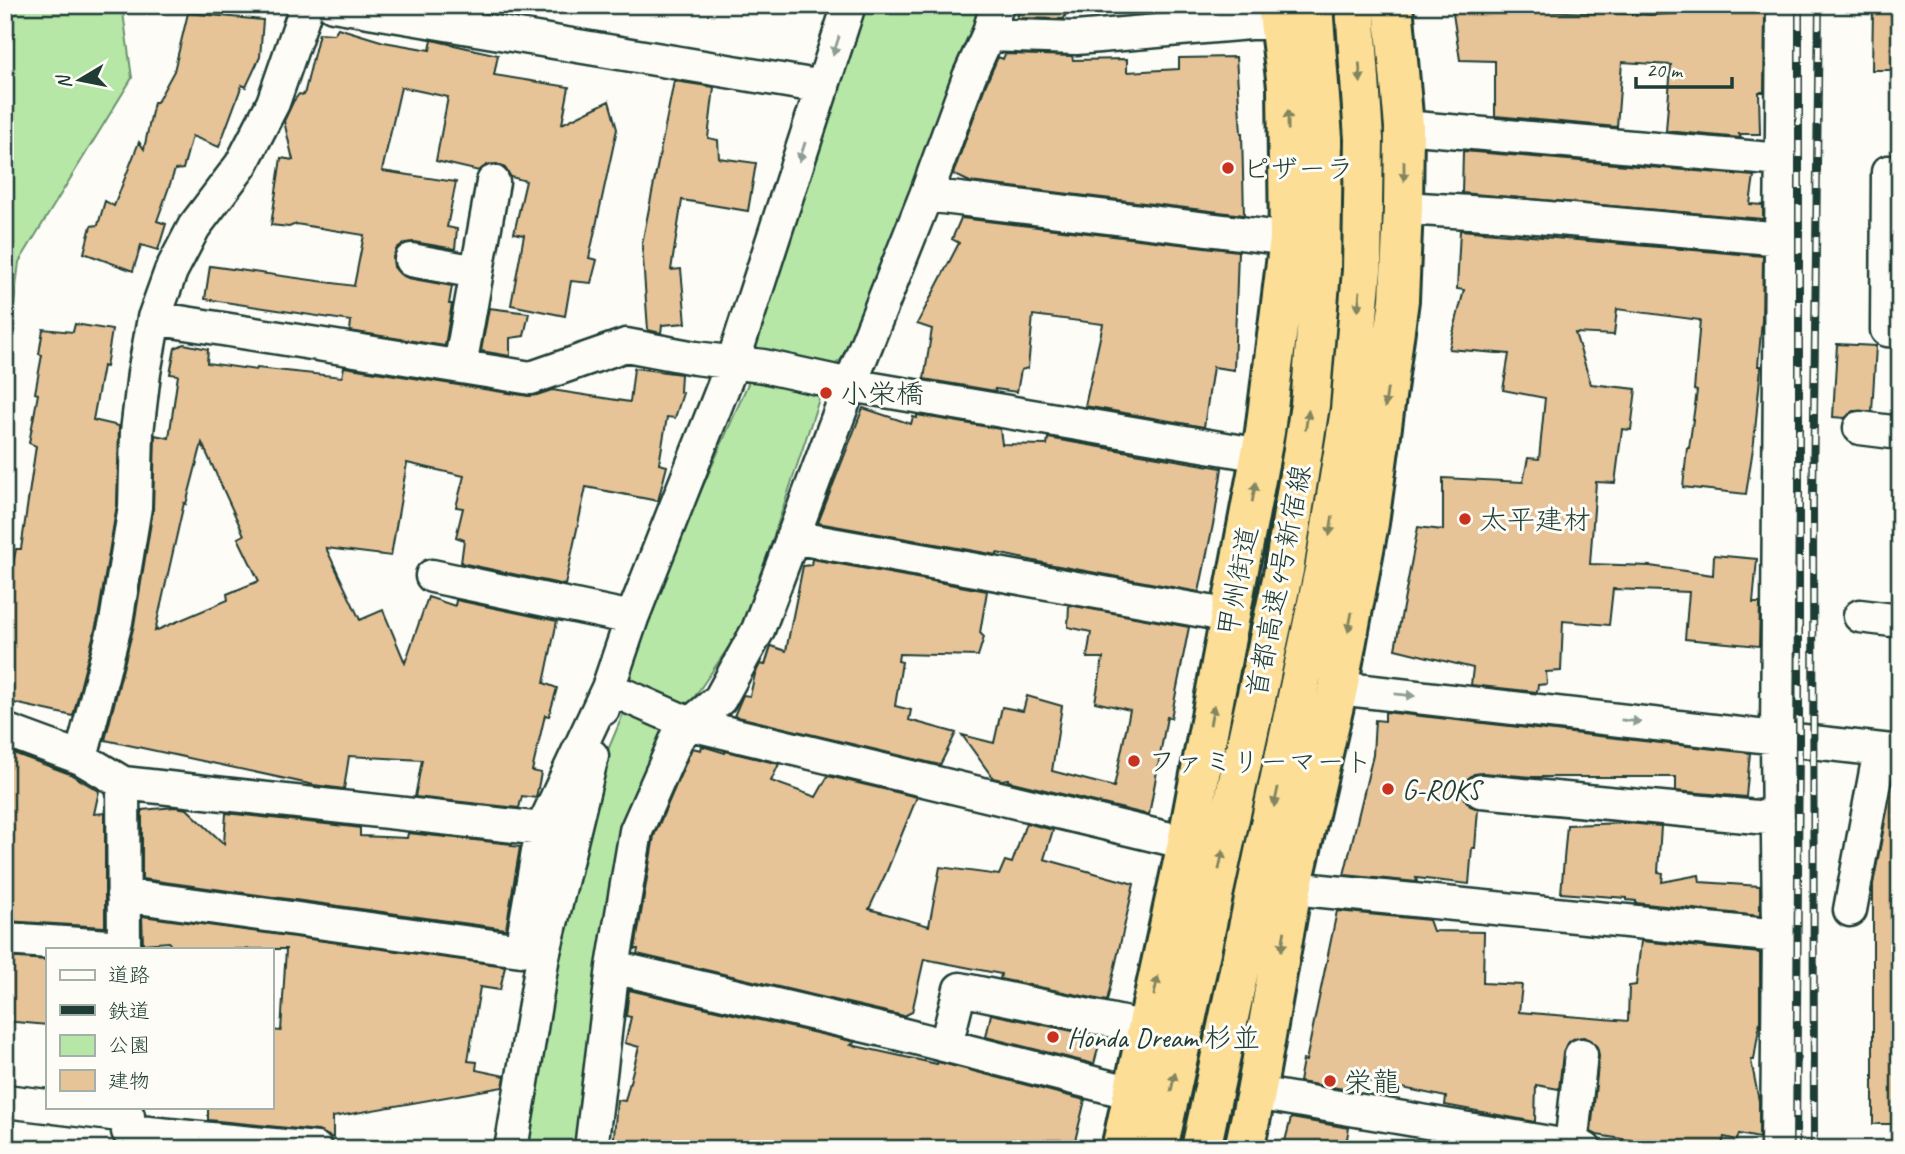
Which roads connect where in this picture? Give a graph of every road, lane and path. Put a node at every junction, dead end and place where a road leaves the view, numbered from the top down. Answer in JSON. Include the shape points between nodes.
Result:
{"nodes":[{"id":1,"x":307,"y":5,"type":"edge"},
{"id":2,"x":333,"y":5,"type":"edge"},
{"id":3,"x":849,"y":5,"type":"edge"},
{"id":4,"x":1313,"y":5,"type":"edge"},
{"id":5,"x":1355,"y":5,"type":"edge"},
{"id":6,"x":1394,"y":5,"type":"edge"},
{"id":7,"x":1783,"y":5,"type":"edge"},
{"id":8,"x":1278,"y":14,"type":"edge"},
{"id":9,"x":992,"y":20,"type":"edge"},
{"id":10,"x":823,"y":87,"type":"junction"},
{"id":11,"x":1404,"y":127,"type":"junction"},
{"id":12,"x":1782,"y":160,"type":"junction"},
{"id":13,"x":1900,"y":172,"type":"edge"},
{"id":14,"x":493,"y":182,"type":"dead end"},
{"id":15,"x":926,"y":195,"type":"junction"},
{"id":16,"x":1404,"y":208,"type":"junction"},
{"id":17,"x":1289,"y":239,"type":"junction"},
{"id":18,"x":1782,"y":239,"type":"junction"},
{"id":19,"x":411,"y":260,"type":"dead end"},
{"id":20,"x":477,"y":272,"type":"junction"},
{"id":21,"x":154,"y":318,"type":"junction"},
{"id":22,"x":1900,"y":331,"type":"edge"},
{"id":23,"x":733,"y":362,"type":"junction"},
{"id":24,"x":460,"y":366,"type":"junction"},
{"id":25,"x":850,"y":385,"type":"junction"},
{"id":26,"x":1860,"y":428,"type":"dead end"},
{"id":27,"x":1900,"y":433,"type":"edge"},
{"id":28,"x":1261,"y":455,"type":"junction"},
{"id":29,"x":792,"y":537,"type":"junction"},
{"id":30,"x":432,"y":576,"type":"dead end"},
{"id":31,"x":1231,"y":616,"type":"junction"},
{"id":32,"x":1860,"y":616,"type":"dead end"},
{"id":33,"x":632,"y":618,"type":"junction"},
{"id":34,"x":1900,"y":621,"type":"edge"},
{"id":35,"x":608,"y":688,"type":"junction"},
{"id":36,"x":1338,"y":688,"type":"junction"},
{"id":37,"x":690,"y":724,"type":"junction"},
{"id":38,"x":5,"y":730,"type":"edge"},
{"id":39,"x":1777,"y":738,"type":"junction"},
{"id":40,"x":1890,"y":751,"type":"edge"},
{"id":41,"x":82,"y":758,"type":"junction"},
{"id":42,"x":123,"y":783,"type":"junction"},
{"id":43,"x":1481,"y":791,"type":"dead end"},
{"id":44,"x":1778,"y":819,"type":"junction"},
{"id":45,"x":542,"y":829,"type":"junction"},
{"id":46,"x":1187,"y":843,"type":"junction"},
{"id":47,"x":1292,"y":888,"type":"junction"},
{"id":48,"x":123,"y":895,"type":"junction"},
{"id":49,"x":1850,"y":910,"type":"dead end"},
{"id":50,"x":1779,"y":936,"type":"junction"},
{"id":51,"x":5,"y":939,"type":"edge"},
{"id":52,"x":124,"y":948,"type":"edge"},
{"id":53,"x":613,"y":967,"type":"junction"},
{"id":54,"x":1147,"y":1028,"type":"junction"},
{"id":55,"x":946,"y":1045,"type":"junction"},
{"id":56,"x":1581,"y":1055,"type":"dead end"},
{"id":57,"x":1133,"y":1093,"type":"junction"},
{"id":58,"x":1256,"y":1093,"type":"junction"},
{"id":59,"x":5,"y":1101,"type":"edge"},
{"id":60,"x":46,"y":1106,"type":"edge"},
{"id":61,"x":58,"y":1108,"type":"edge"},
{"id":62,"x":128,"y":1126,"type":"edge"},
{"id":63,"x":1578,"y":1147,"type":"edge"},
{"id":64,"x":316,"y":1149,"type":"edge"},
{"id":65,"x":511,"y":1149,"type":"edge"},
{"id":66,"x":591,"y":1149,"type":"edge"},
{"id":67,"x":1121,"y":1149,"type":"edge"},
{"id":68,"x":1158,"y":1149,"type":"edge"},
{"id":69,"x":1201,"y":1149,"type":"edge"},
{"id":70,"x":1244,"y":1149,"type":"edge"},
{"id":71,"x":1777,"y":1149,"type":"edge"}],
"edges":[{"from":1,"to":21,"type":"street","via":[[273,103],[241,165],[194,227],[170,271]]},
{"from":2,"to":10,"type":"street"},
{"from":3,"to":10,"type":"street","one_way":true},
{"from":68,"to":4,"type":"highway","name":"首都高速4号新宿線","one_way":true,"via":[[1284,570],[1310,405],[1322,204]]},
{"from":5,"to":69,"type":"highway","name":"首都高速4号新宿線","one_way":true,"via":[[1364,139],[1363,244],[1350,410],[1324,570]]},
{"from":6,"to":11,"type":"highway"},
{"from":7,"to":12,"type":"street"},
{"from":8,"to":9,"type":"street","via":[[1250,23],[1076,38]]},
{"from":17,"to":8,"type":"highway","name":"甲州街道","one_way":true,"via":[[1287,86]]},
{"from":9,"to":15,"type":"street"},
{"from":10,"to":23,"type":"street","one_way":true},
{"from":11,"to":12,"type":"street"},
{"from":11,"to":16,"type":"highway","one_way":true},
{"from":12,"to":18,"type":"street"},
{"from":13,"to":22,"type":"street","via":[[1888,172],[1887,330]]},
{"from":14,"to":20,"type":"street"},
{"from":15,"to":17,"type":"street"},
{"from":15,"to":25,"type":"street"},
{"from":16,"to":18,"type":"street"},
{"from":16,"to":36,"type":"highway","one_way":true,"via":[[1398,313],[1368,523]]},
{"from":17,"to":28,"type":"highway","name":"甲州街道"},
{"from":18,"to":39,"type":"street"},
{"from":19,"to":20,"type":"street"},
{"from":20,"to":24,"type":"street"},
{"from":21,"to":24,"type":"street"},
{"from":21,"to":41,"type":"street","via":[[137,432],[135,507],[116,622]]},
{"from":23,"to":24,"type":"street","via":[[626,345],[531,378]]},
{"from":23,"to":25,"type":"street"},
{"from":23,"to":33,"type":"street"},
{"from":25,"to":28,"type":"street"},
{"from":25,"to":29,"type":"street"},
{"from":26,"to":27,"type":"street"},
{"from":31,"to":28,"type":"highway","name":"甲州街道","one_way":true},
{"from":29,"to":31,"type":"street"},
{"from":29,"to":37,"type":"street","via":[[758,630],[720,699]]},
{"from":30,"to":33,"type":"street"},
{"from":46,"to":31,"type":"highway","name":"甲州街道","one_way":true},
{"from":32,"to":34,"type":"street"},
{"from":33,"to":35,"type":"street"},
{"from":35,"to":37,"type":"street"},
{"from":35,"to":45,"type":"street"},
{"from":35,"to":65,"type":"street","via":[[542,956]]},
{"from":36,"to":39,"type":"street","one_way":true},
{"from":36,"to":47,"type":"highway"},
{"from":37,"to":46,"type":"street"},
{"from":37,"to":53,"type":"street","via":[[677,738],[636,831]]},
{"from":38,"to":41,"type":"street"},
{"from":39,"to":40,"type":"street"},
{"from":39,"to":44,"type":"street"},
{"from":40,"to":49,"type":"street"},
{"from":41,"to":42,"type":"street"},
{"from":42,"to":45,"type":"street"},
{"from":42,"to":48,"type":"street"},
{"from":43,"to":44,"type":"street"},
{"from":44,"to":50,"type":"street"},
{"from":45,"to":48,"type":"street","via":[[521,950]]},
{"from":54,"to":46,"type":"highway","name":"甲州街道","one_way":true},
{"from":47,"to":50,"type":"street"},
{"from":47,"to":58,"type":"highway","one_way":true},
{"from":48,"to":52,"type":"street"},
{"from":50,"to":71,"type":"street"},
{"from":51,"to":52,"type":"street"},
{"from":53,"to":55,"type":"street"},
{"from":53,"to":66,"type":"street"},
{"from":54,"to":55,"type":"street","via":[[960,989]]},
{"from":54,"to":57,"type":"highway","name":"甲州街道"},
{"from":55,"to":57,"type":"street"},
{"from":56,"to":63,"type":"street"},
{"from":57,"to":67,"type":"highway","name":"甲州街道"},
{"from":58,"to":63,"type":"street"},
{"from":58,"to":70,"type":"highway"},
{"from":59,"to":60,"type":"street"},
{"from":61,"to":62,"type":"street"},
{"from":62,"to":64,"type":"street"}]}
